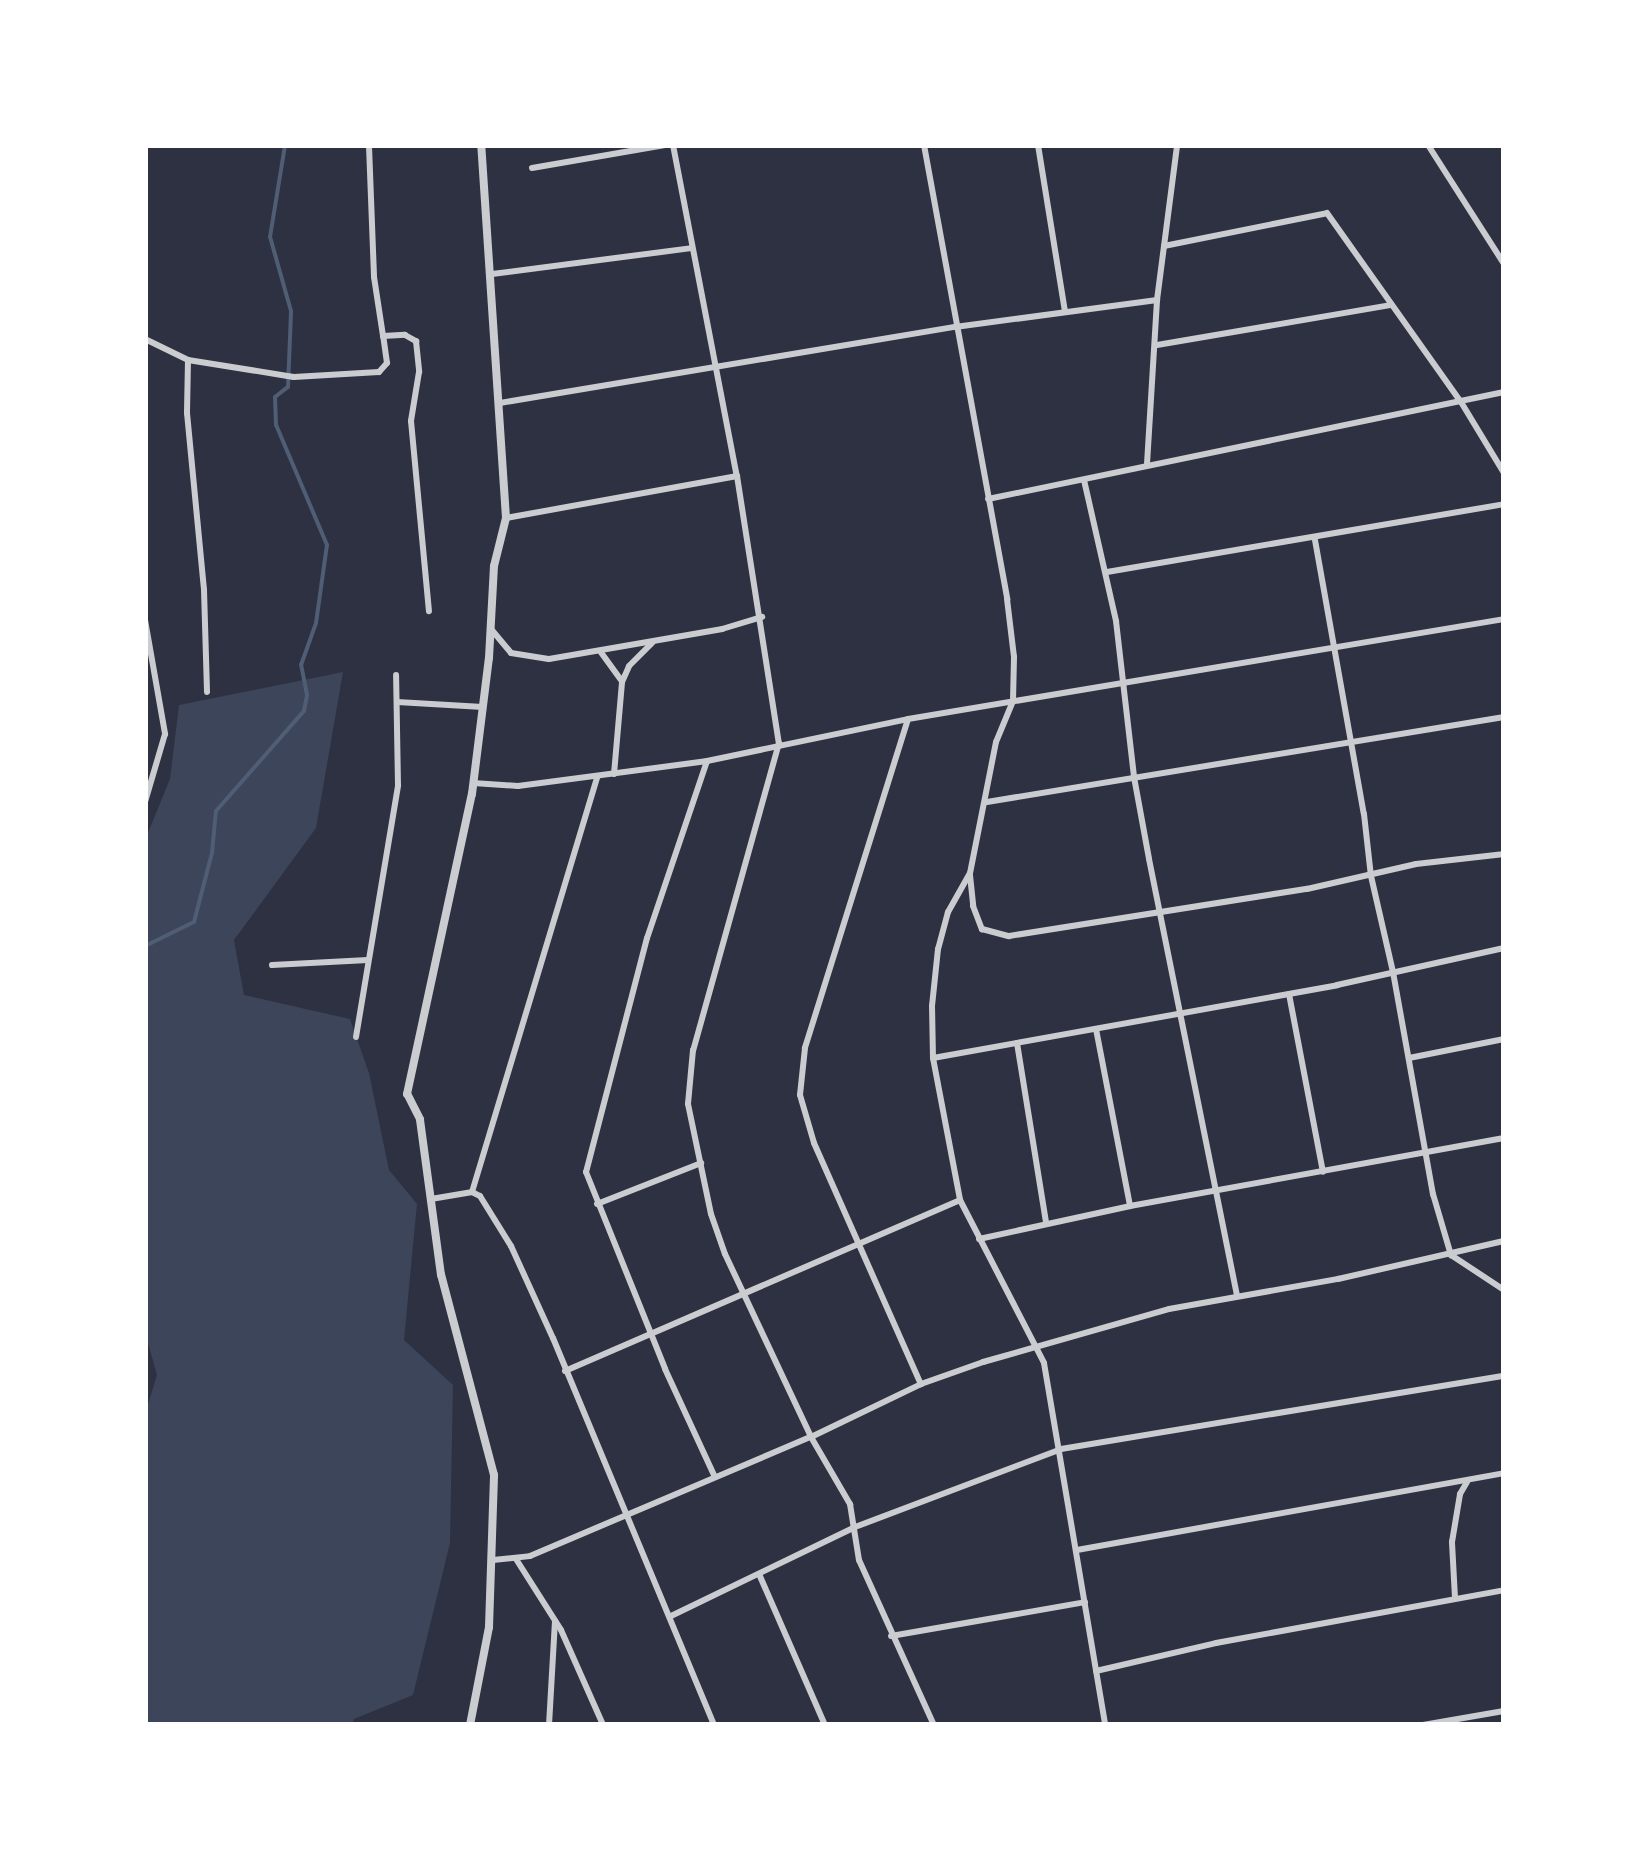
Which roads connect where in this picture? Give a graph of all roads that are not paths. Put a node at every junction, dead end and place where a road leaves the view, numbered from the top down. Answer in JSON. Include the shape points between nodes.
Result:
{"nodes":[{"id":1,"x":481,"y":145,"type":"edge"},
{"id":2,"x":669,"y":145,"type":"edge"},
{"id":3,"x":924,"y":145,"type":"edge"},
{"id":4,"x":1038,"y":145,"type":"edge"},
{"id":5,"x":1177,"y":145,"type":"edge"},
{"id":6,"x":1428,"y":145,"type":"edge"},
{"id":7,"x":369,"y":146,"type":"edge"},
{"id":8,"x":532,"y":168,"type":"dead end"},
{"id":9,"x":1164,"y":246,"type":"junction"},
{"id":10,"x":691,"y":248,"type":"junction"},
{"id":11,"x":1504,"y":264,"type":"edge"},
{"id":12,"x":492,"y":274,"type":"junction"},
{"id":13,"x":1157,"y":300,"type":"junction"},
{"id":14,"x":1392,"y":304,"type":"junction"},
{"id":15,"x":1065,"y":311,"type":"junction"},
{"id":16,"x":956,"y":327,"type":"junction"},
{"id":17,"x":383,"y":336,"type":"junction"},
{"id":18,"x":145,"y":339,"type":"edge"},
{"id":19,"x":1157,"y":345,"type":"junction"},
{"id":20,"x":188,"y":360,"type":"junction"},
{"id":21,"x":717,"y":370,"type":"junction"},
{"id":22,"x":1504,"y":392,"type":"edge"},
{"id":23,"x":1460,"y":402,"type":"junction"},
{"id":24,"x":500,"y":403,"type":"junction"},
{"id":25,"x":1147,"y":464,"type":"junction"},
{"id":26,"x":1504,"y":472,"type":"edge"},
{"id":27,"x":737,"y":476,"type":"junction"},
{"id":28,"x":1084,"y":480,"type":"junction"},
{"id":29,"x":988,"y":499,"type":"junction"},
{"id":30,"x":1504,"y":504,"type":"edge"},
{"id":31,"x":506,"y":518,"type":"junction"},
{"id":32,"x":1315,"y":540,"type":"junction"},
{"id":33,"x":1107,"y":572,"type":"junction"},
{"id":34,"x":429,"y":611,"type":"dead end"},
{"id":35,"x":762,"y":618,"type":"junction"},
{"id":36,"x":1504,"y":619,"type":"edge"},
{"id":37,"x":145,"y":620,"type":"edge"},
{"id":38,"x":492,"y":629,"type":"junction"},
{"id":39,"x":653,"y":642,"type":"junction"},
{"id":40,"x":1336,"y":649,"type":"junction"},
{"id":41,"x":600,"y":652,"type":"junction"},
{"id":42,"x":396,"y":676,"type":"dead end"},
{"id":43,"x":622,"y":682,"type":"junction"},
{"id":44,"x":1125,"y":683,"type":"junction"},
{"id":45,"x":207,"y":692,"type":"dead end"},
{"id":46,"x":1013,"y":701,"type":"junction"},
{"id":47,"x":398,"y":702,"type":"junction"},
{"id":48,"x":483,"y":707,"type":"junction"},
{"id":49,"x":1504,"y":717,"type":"edge"},
{"id":50,"x":908,"y":719,"type":"junction"},
{"id":51,"x":779,"y":742,"type":"junction"},
{"id":52,"x":1352,"y":745,"type":"junction"},
{"id":53,"x":707,"y":761,"type":"junction"},
{"id":54,"x":614,"y":774,"type":"junction"},
{"id":55,"x":597,"y":776,"type":"junction"},
{"id":56,"x":1134,"y":778,"type":"junction"},
{"id":57,"x":473,"y":783,"type":"junction"},
{"id":58,"x":145,"y":802,"type":"edge"},
{"id":59,"x":987,"y":802,"type":"junction"},
{"id":60,"x":1504,"y":854,"type":"edge"},
{"id":61,"x":970,"y":874,"type":"junction"},
{"id":62,"x":1371,"y":876,"type":"junction"},
{"id":63,"x":1162,"y":915,"type":"junction"},
{"id":64,"x":1504,"y":948,"type":"edge"},
{"id":65,"x":368,"y":960,"type":"junction"},
{"id":66,"x":272,"y":965,"type":"dead end"},
{"id":67,"x":1394,"y":972,"type":"junction"},
{"id":68,"x":1290,"y":994,"type":"junction"},
{"id":69,"x":1182,"y":1013,"type":"junction"},
{"id":70,"x":1096,"y":1029,"type":"junction"},
{"id":71,"x":356,"y":1038,"type":"dead end"},
{"id":72,"x":1504,"y":1039,"type":"edge"},
{"id":73,"x":1017,"y":1044,"type":"junction"},
{"id":74,"x":933,"y":1058,"type":"junction"},
{"id":75,"x":1409,"y":1058,"type":"junction"},
{"id":76,"x":1504,"y":1138,"type":"edge"},
{"id":77,"x":1424,"y":1155,"type":"junction"},
{"id":78,"x":701,"y":1164,"type":"junction"},
{"id":79,"x":1322,"y":1172,"type":"junction"},
{"id":80,"x":1214,"y":1190,"type":"junction"},
{"id":81,"x":472,"y":1192,"type":"junction"},
{"id":82,"x":431,"y":1199,"type":"junction"},
{"id":83,"x":960,"y":1200,"type":"junction"},
{"id":84,"x":597,"y":1204,"type":"junction"},
{"id":85,"x":1130,"y":1206,"type":"junction"},
{"id":86,"x":1046,"y":1223,"type":"junction"},
{"id":87,"x":979,"y":1240,"type":"junction"},
{"id":88,"x":1504,"y":1241,"type":"edge"},
{"id":89,"x":857,"y":1244,"type":"junction"},
{"id":90,"x":1451,"y":1254,"type":"junction"},
{"id":91,"x":1504,"y":1290,"type":"edge"},
{"id":92,"x":1237,"y":1295,"type":"junction"},
{"id":93,"x":743,"y":1297,"type":"junction"},
{"id":94,"x":652,"y":1337,"type":"junction"},
{"id":95,"x":1036,"y":1347,"type":"junction"},
{"id":96,"x":566,"y":1372,"type":"junction"},
{"id":97,"x":1504,"y":1376,"type":"edge"},
{"id":98,"x":921,"y":1384,"type":"junction"},
{"id":99,"x":811,"y":1436,"type":"junction"},
{"id":100,"x":1060,"y":1449,"type":"junction"},
{"id":101,"x":1504,"y":1473,"type":"edge"},
{"id":102,"x":714,"y":1475,"type":"junction"},
{"id":103,"x":1468,"y":1481,"type":"junction"},
{"id":104,"x":624,"y":1513,"type":"junction"},
{"id":105,"x":855,"y":1527,"type":"junction"},
{"id":106,"x":1077,"y":1550,"type":"junction"},
{"id":107,"x":515,"y":1558,"type":"junction"},
{"id":108,"x":493,"y":1560,"type":"junction"},
{"id":109,"x":759,"y":1574,"type":"junction"},
{"id":110,"x":1504,"y":1590,"type":"edge"},
{"id":111,"x":1455,"y":1598,"type":"junction"},
{"id":112,"x":1085,"y":1602,"type":"junction"},
{"id":113,"x":671,"y":1616,"type":"junction"},
{"id":114,"x":555,"y":1620,"type":"junction"},
{"id":115,"x":892,"y":1636,"type":"junction"},
{"id":116,"x":1096,"y":1671,"type":"junction"},
{"id":117,"x":1504,"y":1711,"type":"edge"},
{"id":118,"x":470,"y":1725,"type":"edge"},
{"id":119,"x":550,"y":1725,"type":"edge"},
{"id":120,"x":603,"y":1725,"type":"edge"},
{"id":121,"x":714,"y":1725,"type":"edge"},
{"id":122,"x":826,"y":1725,"type":"edge"},
{"id":123,"x":934,"y":1725,"type":"edge"},
{"id":124,"x":1105,"y":1725,"type":"edge"},
{"id":125,"x":1423,"y":1725,"type":"edge"}],
"edges":[{"from":1,"to":12,"type":"street"},
{"from":2,"to":8,"type":"street"},
{"from":2,"to":10,"type":"street"},
{"from":3,"to":16,"type":"street"},
{"from":4,"to":15,"type":"street"},
{"from":5,"to":9,"type":"street"},
{"from":6,"to":11,"type":"street"},
{"from":7,"to":17,"type":"street"},
{"from":9,"to":13,"type":"street"},
{"from":9,"to":14,"type":"street","via":[[1327,213]]},
{"from":10,"to":12,"type":"street"},
{"from":10,"to":21,"type":"street"},
{"from":12,"to":24,"type":"street"},
{"from":13,"to":15,"type":"street"},
{"from":13,"to":19,"type":"street"},
{"from":14,"to":19,"type":"street"},
{"from":14,"to":23,"type":"street"},
{"from":15,"to":16,"type":"street"},
{"from":16,"to":21,"type":"street"},
{"from":16,"to":29,"type":"street"},
{"from":17,"to":20,"type":"street","via":[[387,363],[379,372],[274,377]]},
{"from":17,"to":34,"type":"street","via":[[416,341],[411,421]]},
{"from":18,"to":20,"type":"street"},
{"from":19,"to":25,"type":"street"},
{"from":20,"to":45,"type":"street","via":[[186,413]]},
{"from":21,"to":24,"type":"street"},
{"from":21,"to":27,"type":"street"},
{"from":22,"to":23,"type":"street"},
{"from":23,"to":25,"type":"street"},
{"from":23,"to":26,"type":"street"},
{"from":24,"to":31,"type":"street"},
{"from":25,"to":28,"type":"street"},
{"from":27,"to":31,"type":"street"},
{"from":27,"to":35,"type":"street"},
{"from":28,"to":29,"type":"street"},
{"from":28,"to":33,"type":"street"},
{"from":29,"to":46,"type":"street","via":[[1008,599]]},
{"from":30,"to":32,"type":"street"},
{"from":31,"to":38,"type":"street","via":[[494,566]]},
{"from":32,"to":33,"type":"street"},
{"from":32,"to":40,"type":"street"},
{"from":33,"to":44,"type":"street"},
{"from":35,"to":39,"type":"street"},
{"from":35,"to":51,"type":"street"},
{"from":36,"to":40,"type":"street"},
{"from":37,"to":58,"type":"street","via":[[164,734]]},
{"from":38,"to":41,"type":"street","via":[[520,656]]},
{"from":38,"to":48,"type":"street"},
{"from":39,"to":41,"type":"street"},
{"from":39,"to":43,"type":"street"},
{"from":40,"to":44,"type":"street"},
{"from":40,"to":52,"type":"street"},
{"from":41,"to":43,"type":"street"},
{"from":42,"to":47,"type":"street"},
{"from":43,"to":54,"type":"street"},
{"from":44,"to":46,"type":"street"},
{"from":44,"to":56,"type":"street"},
{"from":46,"to":50,"type":"street"},
{"from":46,"to":59,"type":"street","via":[[996,742]]},
{"from":47,"to":48,"type":"street"},
{"from":47,"to":65,"type":"street","via":[[398,785]]},
{"from":48,"to":57,"type":"street"},
{"from":49,"to":52,"type":"street"},
{"from":50,"to":51,"type":"street"},
{"from":50,"to":89,"type":"street","via":[[801,1071],[806,1120]]},
{"from":51,"to":53,"type":"street"},
{"from":51,"to":78,"type":"street","via":[[690,1062],[688,1104]]},
{"from":52,"to":56,"type":"street"},
{"from":52,"to":62,"type":"street"},
{"from":53,"to":54,"type":"street"},
{"from":53,"to":84,"type":"street","via":[[647,938],[586,1162]]},
{"from":54,"to":55,"type":"street"},
{"from":55,"to":57,"type":"street","via":[[518,786]]},
{"from":55,"to":81,"type":"street"},
{"from":56,"to":59,"type":"street"},
{"from":56,"to":63,"type":"street"},
{"from":57,"to":82,"type":"street","via":[[408,1086],[420,1119]]},
{"from":59,"to":61,"type":"street"},
{"from":60,"to":62,"type":"street"},
{"from":61,"to":63,"type":"street","via":[[976,918],[993,935]]},
{"from":61,"to":74,"type":"street","via":[[948,912],[938,949]]},
{"from":62,"to":63,"type":"street"},
{"from":62,"to":67,"type":"street"},
{"from":63,"to":69,"type":"street"},
{"from":64,"to":67,"type":"street"},
{"from":65,"to":66,"type":"street"},
{"from":65,"to":71,"type":"street"},
{"from":67,"to":68,"type":"street"},
{"from":67,"to":75,"type":"street"},
{"from":68,"to":69,"type":"street"},
{"from":68,"to":79,"type":"street"},
{"from":69,"to":70,"type":"street"},
{"from":69,"to":80,"type":"street"},
{"from":70,"to":73,"type":"street"},
{"from":70,"to":85,"type":"street"},
{"from":72,"to":75,"type":"street"},
{"from":73,"to":74,"type":"street"},
{"from":73,"to":86,"type":"street"},
{"from":74,"to":83,"type":"street"},
{"from":75,"to":77,"type":"street"},
{"from":76,"to":77,"type":"street"},
{"from":77,"to":79,"type":"street"},
{"from":77,"to":90,"type":"street"},
{"from":78,"to":84,"type":"street"},
{"from":78,"to":93,"type":"street","via":[[713,1221]]},
{"from":79,"to":80,"type":"street"},
{"from":80,"to":85,"type":"street"},
{"from":80,"to":92,"type":"street"},
{"from":81,"to":82,"type":"street"},
{"from":81,"to":96,"type":"street","via":[[510,1246]]},
{"from":82,"to":108,"type":"street","via":[[441,1276],[493,1466]]},
{"from":83,"to":87,"type":"street"},
{"from":83,"to":89,"type":"street"},
{"from":84,"to":94,"type":"street"},
{"from":85,"to":86,"type":"street"},
{"from":86,"to":87,"type":"street"},
{"from":87,"to":95,"type":"street"},
{"from":88,"to":90,"type":"street"},
{"from":89,"to":93,"type":"street"},
{"from":89,"to":98,"type":"street"},
{"from":90,"to":91,"type":"street"},
{"from":90,"to":92,"type":"street"},
{"from":92,"to":95,"type":"street"},
{"from":93,"to":94,"type":"street"},
{"from":93,"to":99,"type":"street"},
{"from":94,"to":96,"type":"street"},
{"from":94,"to":102,"type":"street"},
{"from":95,"to":98,"type":"street"},
{"from":95,"to":100,"type":"street"},
{"from":96,"to":104,"type":"street"},
{"from":97,"to":100,"type":"street"},
{"from":98,"to":99,"type":"street"},
{"from":99,"to":102,"type":"street"},
{"from":99,"to":105,"type":"street","via":[[850,1504]]},
{"from":100,"to":105,"type":"street"},
{"from":100,"to":106,"type":"street"},
{"from":101,"to":103,"type":"street"},
{"from":102,"to":104,"type":"street"},
{"from":103,"to":106,"type":"street"},
{"from":103,"to":111,"type":"street","via":[[1452,1542]]},
{"from":104,"to":107,"type":"street"},
{"from":104,"to":113,"type":"street"},
{"from":105,"to":109,"type":"street"},
{"from":105,"to":115,"type":"street","via":[[859,1560]]},
{"from":106,"to":112,"type":"street"},
{"from":107,"to":108,"type":"street"},
{"from":107,"to":114,"type":"street"},
{"from":108,"to":118,"type":"street","via":[[489,1627]]},
{"from":109,"to":113,"type":"street"},
{"from":109,"to":122,"type":"street"},
{"from":110,"to":111,"type":"street"},
{"from":111,"to":116,"type":"street"},
{"from":112,"to":115,"type":"street"},
{"from":112,"to":116,"type":"street"},
{"from":113,"to":121,"type":"street"},
{"from":114,"to":119,"type":"street"},
{"from":114,"to":120,"type":"street"},
{"from":115,"to":123,"type":"street"},
{"from":116,"to":124,"type":"street"},
{"from":117,"to":125,"type":"street"}]}
